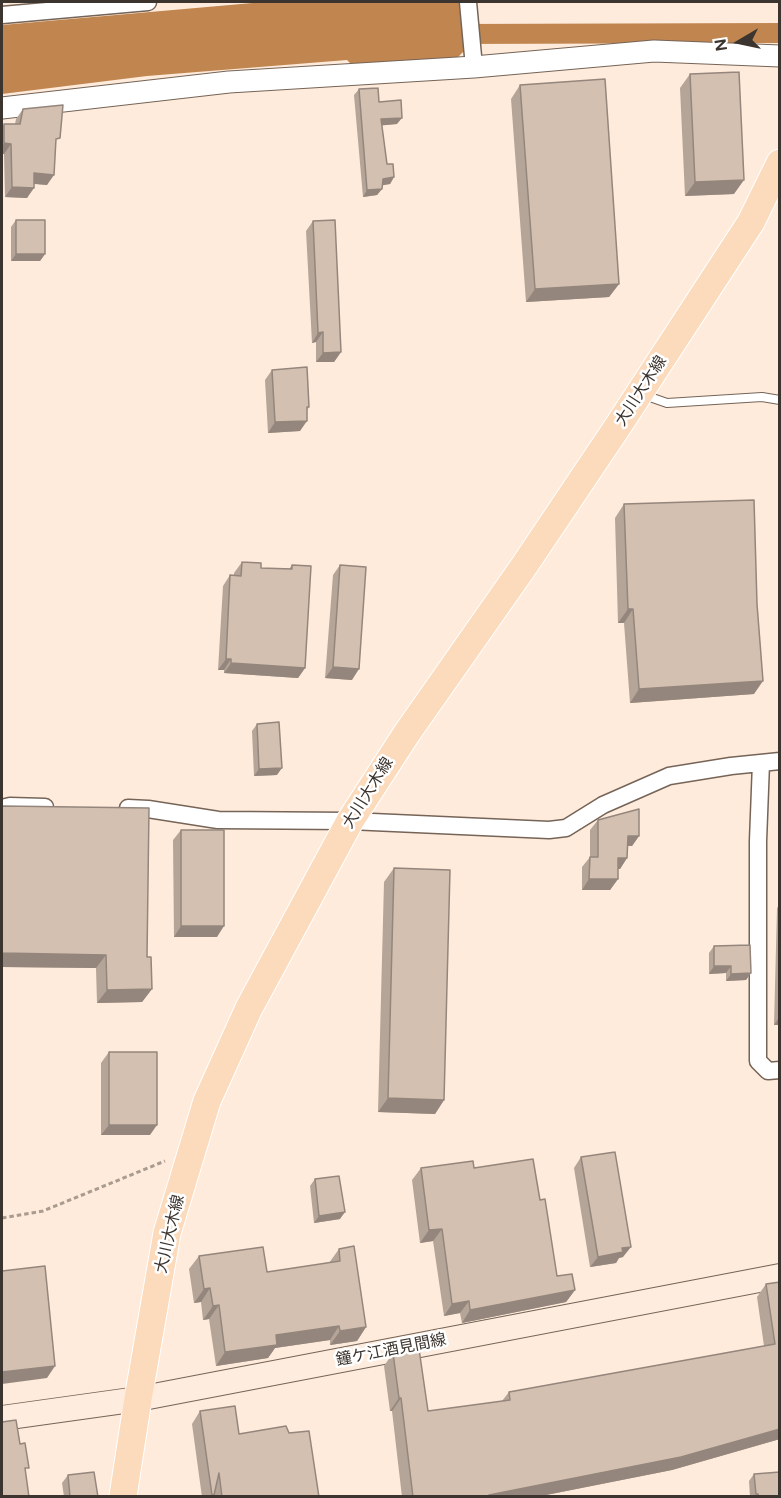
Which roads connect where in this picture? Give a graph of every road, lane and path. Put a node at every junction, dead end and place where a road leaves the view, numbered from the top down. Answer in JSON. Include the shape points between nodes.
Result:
{"nodes":[{"id":1,"x":148,"y":2,"type":"edge"},
{"id":2,"x":469,"y":9,"type":"edge"},
{"id":3,"x":2,"y":15,"type":"edge"},
{"id":4,"x":780,"y":56,"type":"edge"},
{"id":5,"x":474,"y":61,"type":"junction"},
{"id":6,"x":2,"y":108,"type":"edge"},
{"id":7,"x":780,"y":164,"type":"edge"},
{"id":8,"x":640,"y":393,"type":"junction"},
{"id":9,"x":780,"y":400,"type":"edge"},
{"id":10,"x":780,"y":761,"type":"edge"},
{"id":11,"x":761,"y":763,"type":"junction"},
{"id":12,"x":56,"y":807,"type":"edge"},
{"id":13,"x":2,"y":808,"type":"edge"},
{"id":14,"x":113,"y":808,"type":"edge"},
{"id":15,"x":350,"y":820,"type":"junction"},
{"id":16,"x":780,"y":1070,"type":"edge"},
{"id":17,"x":192,"y":1151,"type":"junction"},
{"id":18,"x":2,"y":1218,"type":"edge"},
{"id":19,"x":780,"y":1276,"type":"edge"},
{"id":20,"x":138,"y":1399,"type":"junction"},
{"id":21,"x":2,"y":1418,"type":"edge"},
{"id":22,"x":123,"y":1497,"type":"edge"}],
"edges":[{"from":1,"to":3,"type":"street"},
{"from":2,"to":5,"type":"street"},
{"from":4,"to":5,"type":"street","via":[[654,51]]},
{"from":5,"to":6,"type":"street","via":[[229,82]]},
{"from":7,"to":8,"type":"main road","name":"大川大木線","via":[[751,222]]},
{"from":8,"to":9,"type":"lane","via":[[667,403],[762,397]]},
{"from":8,"to":15,"type":"main road","name":"大川大木線"},
{"from":10,"to":11,"type":"street"},
{"from":11,"to":15,"type":"street","via":[[669,776],[603,805],[566,828]]},
{"from":11,"to":16,"type":"street","via":[[758,1061],[768,1071]]},
{"from":12,"to":13,"type":"street"},
{"from":14,"to":15,"type":"street","via":[[218,820]]},
{"from":15,"to":17,"type":"main road","name":"大川大木線","via":[[249,1008],[207,1101]]},
{"from":17,"to":18,"type":"path","via":[[43,1210]]},
{"from":17,"to":20,"type":"main road","name":"大川大木線","via":[[167,1233]]},
{"from":19,"to":20,"type":"main road","name":"鐘ケ江酒見間線"},
{"from":20,"to":21,"type":"main road","name":"鐘ケ江酒見間線"},
{"from":20,"to":22,"type":"main road","name":"大川大木線"}]}
